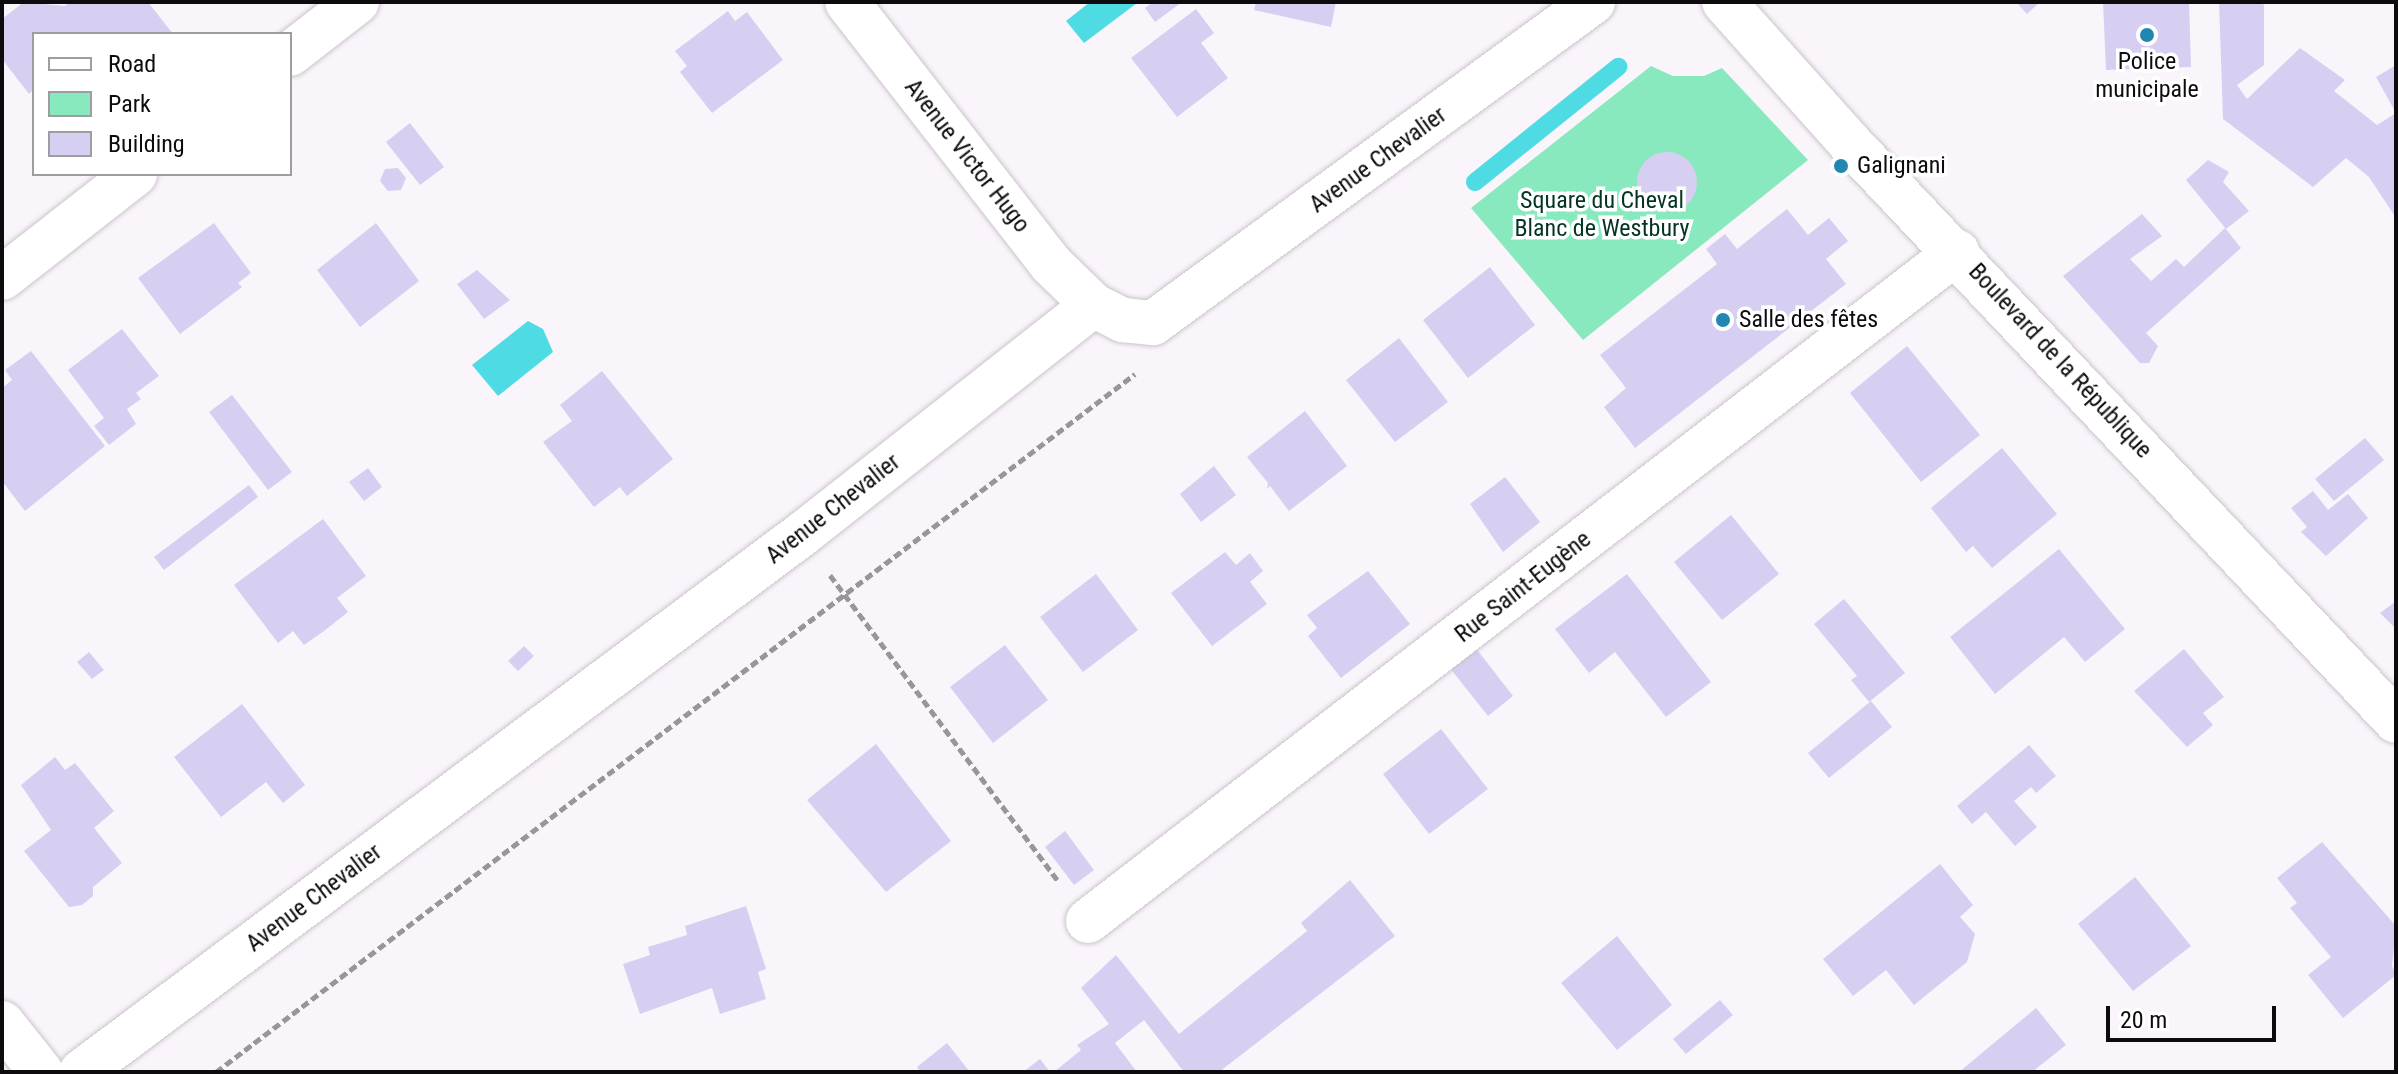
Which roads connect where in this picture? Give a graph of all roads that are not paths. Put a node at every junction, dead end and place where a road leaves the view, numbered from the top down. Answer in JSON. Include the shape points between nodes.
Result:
{"nodes":[{"id":1,"x":357,"y":2,"type":"edge"},
{"id":2,"x":847,"y":2,"type":"edge"},
{"id":3,"x":1593,"y":2,"type":"edge"},
{"id":4,"x":1724,"y":2,"type":"edge"},
{"id":5,"x":292,"y":52,"type":"edge"},
{"id":6,"x":132,"y":176,"type":"edge"},
{"id":7,"x":1957,"y":252,"type":"junction"},
{"id":8,"x":2,"y":278,"type":"edge"},
{"id":9,"x":1093,"y":305,"type":"junction"},
{"id":10,"x":2396,"y":721,"type":"edge"},
{"id":11,"x":1088,"y":921,"type":"road end"},
{"id":12,"x":2,"y":1023,"type":"edge"},
{"id":13,"x":41,"y":1072,"type":"edge"},
{"id":14,"x":81,"y":1072,"type":"edge"}],
"edges":[{"from":1,"to":5,"type":"street"},
{"from":2,"to":9,"type":"street","name":"Avenue Victor Hugo","via":[[1051,264]]},
{"from":3,"to":9,"type":"street","name":"Avenue Chevalier","via":[[1153,323],[1123,320]]},
{"from":4,"to":7,"type":"street","name":"Boulevard de la République"},
{"from":6,"to":8,"type":"street"},
{"from":7,"to":10,"type":"street","name":"Boulevard de la République"},
{"from":7,"to":11,"type":"street","name":"Rue Saint-Eugène"},
{"from":9,"to":14,"type":"street","name":"Avenue Chevalier","via":[[801,535]]},
{"from":12,"to":13,"type":"street"}]}
